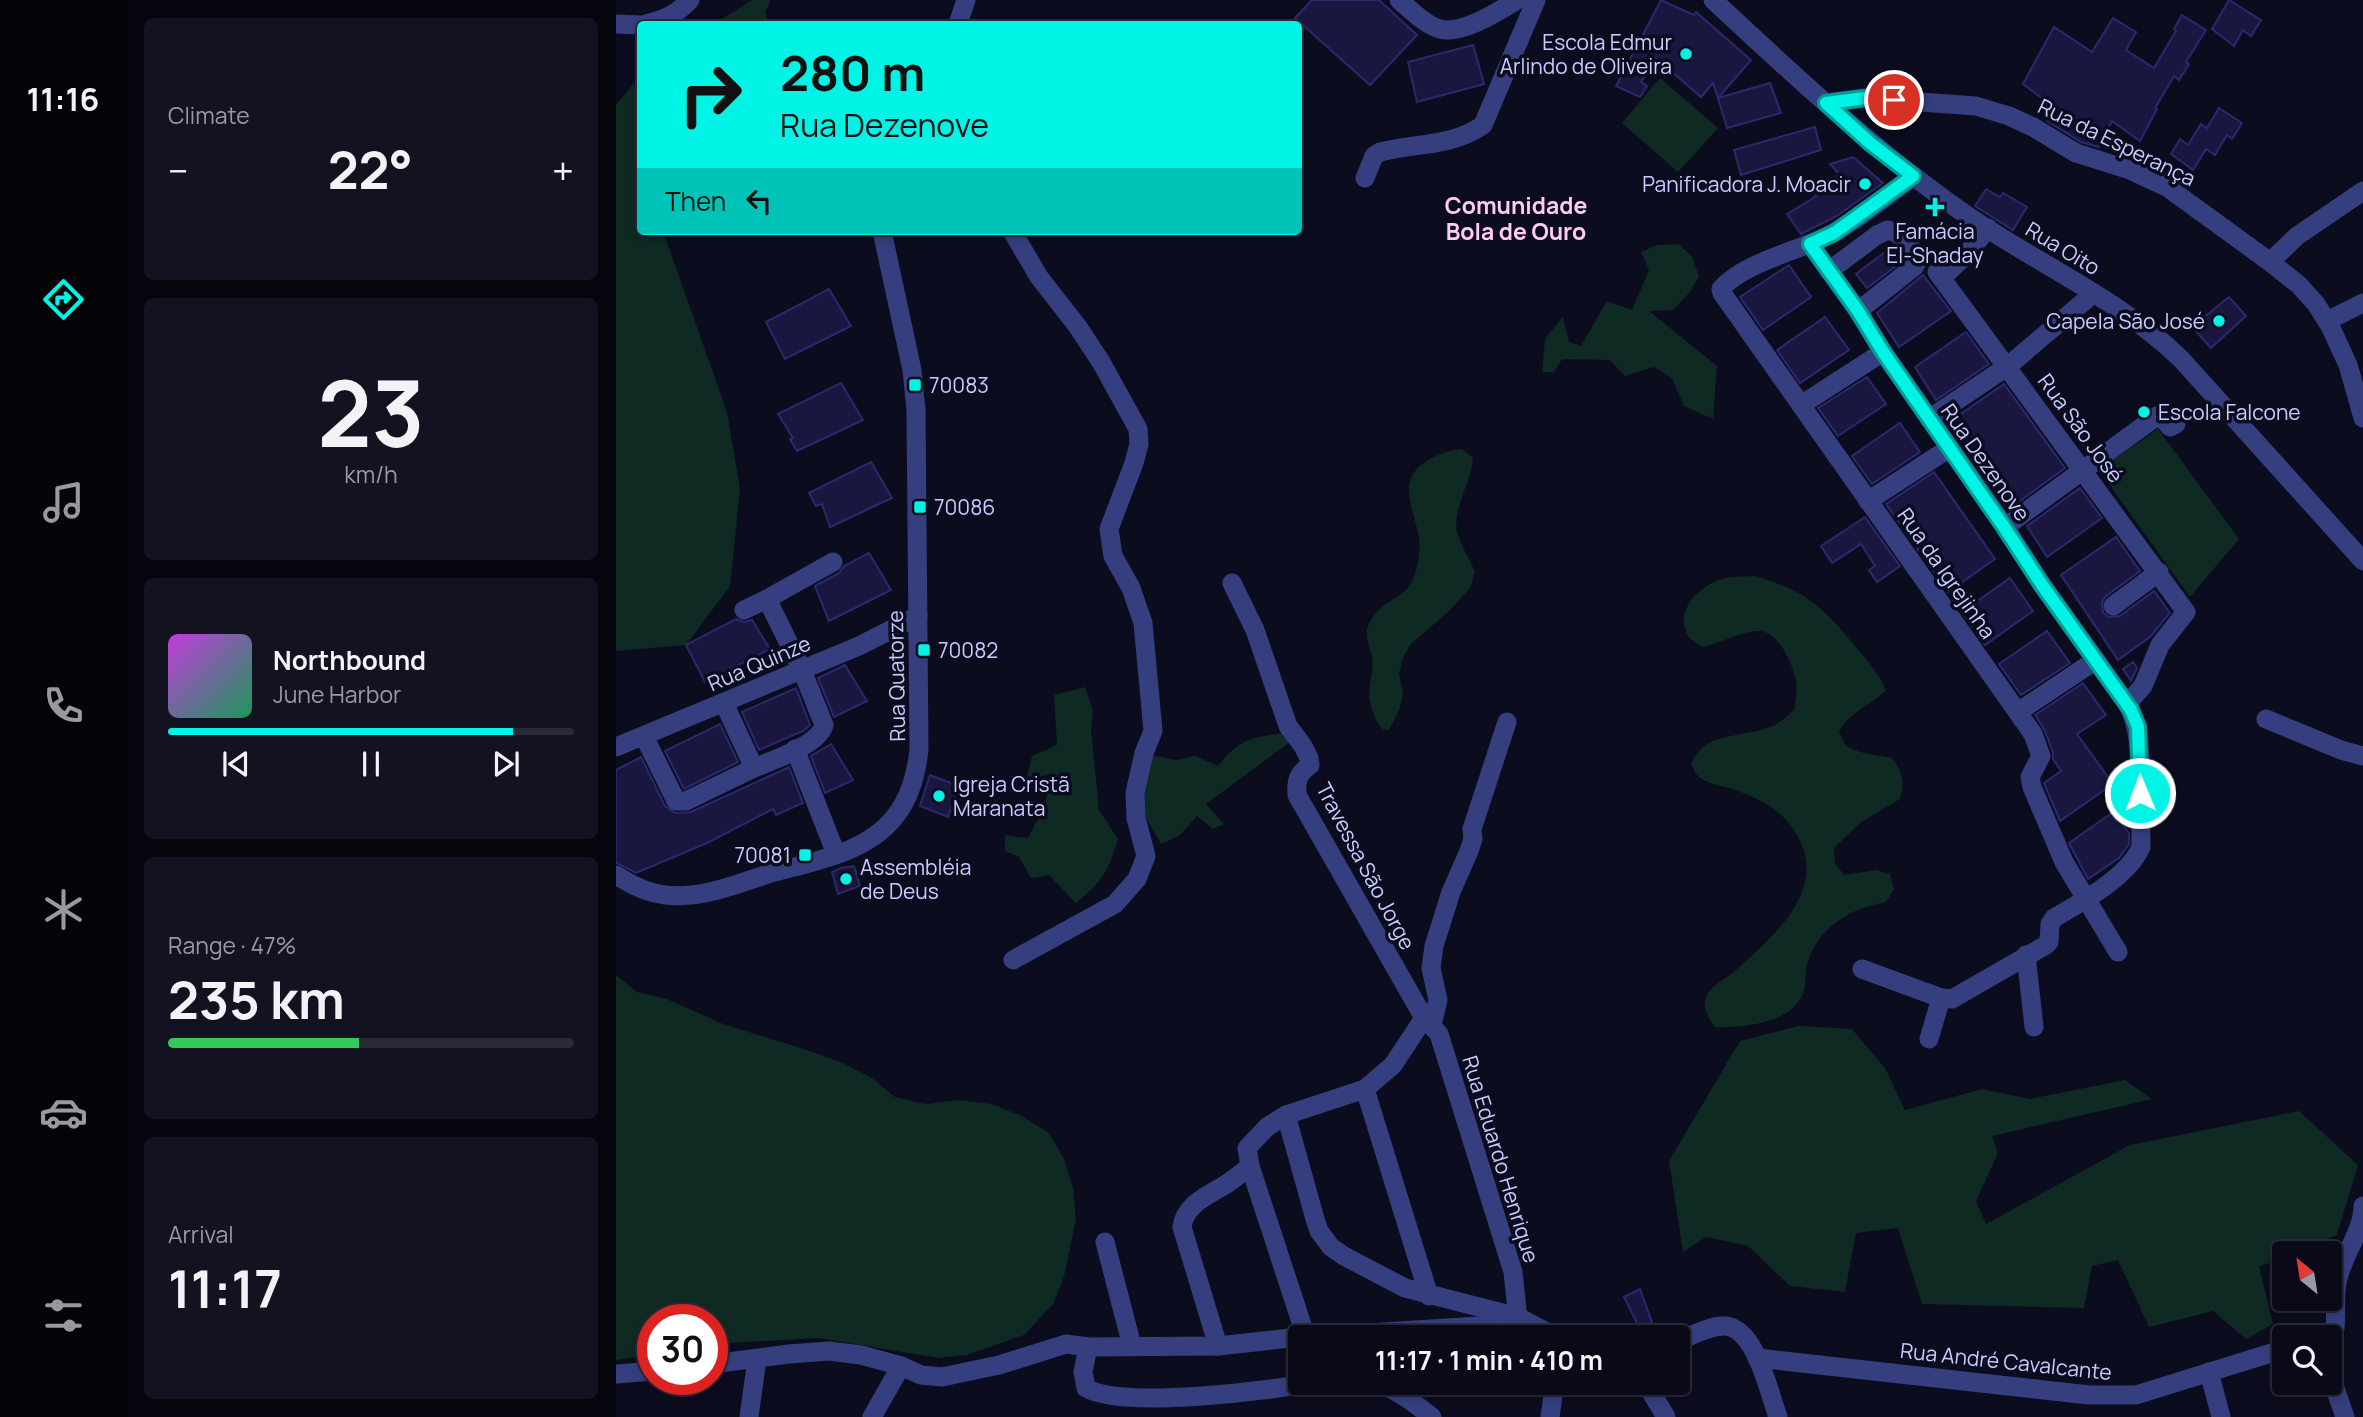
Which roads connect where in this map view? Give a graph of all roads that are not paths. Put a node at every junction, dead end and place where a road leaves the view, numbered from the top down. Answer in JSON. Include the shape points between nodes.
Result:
{"nodes":[{"id":1,"x":690,"y":0,"type":"edge"},
{"id":2,"x":966,"y":0,"type":"edge"},
{"id":3,"x":1399,"y":0,"type":"edge"},
{"id":4,"x":1517,"y":0,"type":"edge"},
{"id":5,"x":1536,"y":0,"type":"edge"},
{"id":6,"x":1713,"y":0,"type":"edge"},
{"id":7,"x":657,"y":21,"type":"edge"},
{"id":8,"x":959,"y":21,"type":"edge"},
{"id":9,"x":616,"y":24,"type":"edge"},
{"id":10,"x":637,"y":25,"type":"edge"},
{"id":11,"x":1826,"y":103,"type":"junction"},
{"id":12,"x":1913,"y":176,"type":"junction"},
{"id":13,"x":1365,"y":178,"type":"dead end"},
{"id":14,"x":2363,"y":191,"type":"edge"},
{"id":15,"x":1988,"y":228,"type":"junction"},
{"id":16,"x":884,"y":235,"type":"edge"},
{"id":17,"x":1014,"y":235,"type":"edge"},
{"id":18,"x":1810,"y":244,"type":"junction"},
{"id":19,"x":2270,"y":262,"type":"junction"},
{"id":20,"x":1829,"y":271,"type":"junction"},
{"id":21,"x":2094,"y":293,"type":"junction"},
{"id":22,"x":2363,"y":303,"type":"edge"},
{"id":23,"x":1858,"y":311,"type":"junction"},
{"id":24,"x":2327,"y":321,"type":"junction"},
{"id":25,"x":1883,"y":352,"type":"junction"},
{"id":26,"x":2008,"y":366,"type":"junction"},
{"id":27,"x":2359,"y":390,"type":"edge"},
{"id":28,"x":1801,"y":405,"type":"junction"},
{"id":29,"x":2363,"y":418,"type":"edge"},
{"id":30,"x":1929,"y":419,"type":"junction"},
{"id":31,"x":2176,"y":424,"type":"dead end"},
{"id":32,"x":1948,"y":449,"type":"junction"},
{"id":33,"x":2083,"y":470,"type":"junction"},
{"id":34,"x":1868,"y":501,"type":"junction"},
{"id":35,"x":2004,"y":527,"type":"junction"},
{"id":36,"x":2363,"y":561,"type":"edge"},
{"id":37,"x":833,"y":562,"type":"dead end"},
{"id":38,"x":2159,"y":572,"type":"junction"},
{"id":39,"x":1232,"y":583,"type":"dead end"},
{"id":40,"x":767,"y":598,"type":"junction"},
{"id":41,"x":2113,"y":606,"type":"dead end"},
{"id":42,"x":744,"y":610,"type":"dead end"},
{"id":43,"x":918,"y":616,"type":"junction"},
{"id":44,"x":2096,"y":660,"type":"junction"},
{"id":45,"x":802,"y":670,"type":"junction"},
{"id":46,"x":724,"y":703,"type":"junction"},
{"id":47,"x":2127,"y":704,"type":"junction"},
{"id":48,"x":2018,"y":712,"type":"junction"},
{"id":49,"x":2266,"y":719,"type":"dead end"},
{"id":50,"x":1507,"y":722,"type":"dead end"},
{"id":51,"x":644,"y":736,"type":"junction"},
{"id":52,"x":616,"y":747,"type":"edge"},
{"id":53,"x":795,"y":750,"type":"junction"},
{"id":54,"x":2363,"y":756,"type":"edge"},
{"id":55,"x":754,"y":768,"type":"junction"},
{"id":56,"x":836,"y":854,"type":"junction"},
{"id":57,"x":616,"y":875,"type":"edge"},
{"id":58,"x":2086,"y":899,"type":"junction"},
{"id":59,"x":2118,"y":952,"type":"dead end"},
{"id":60,"x":2026,"y":955,"type":"junction"},
{"id":61,"x":1013,"y":960,"type":"dead end"},
{"id":62,"x":1862,"y":969,"type":"dead end"},
{"id":63,"x":1941,"y":998,"type":"junction"},
{"id":64,"x":1428,"y":1022,"type":"junction"},
{"id":65,"x":2034,"y":1027,"type":"dead end"},
{"id":66,"x":1929,"y":1039,"type":"dead end"},
{"id":67,"x":1364,"y":1089,"type":"junction"},
{"id":68,"x":1286,"y":1115,"type":"junction"},
{"id":69,"x":1250,"y":1166,"type":"junction"},
{"id":70,"x":2363,"y":1206,"type":"edge"},
{"id":71,"x":1105,"y":1242,"type":"dead end"},
{"id":72,"x":1429,"y":1296,"type":"junction"},
{"id":73,"x":1518,"y":1318,"type":"junction"},
{"id":74,"x":1299,"y":1325,"type":"edge"},
{"id":75,"x":1504,"y":1325,"type":"edge"},
{"id":76,"x":1532,"y":1325,"type":"edge"},
{"id":77,"x":2335,"y":1325,"type":"edge"},
{"id":78,"x":1690,"y":1337,"type":"edge"},
{"id":79,"x":1288,"y":1339,"type":"edge"},
{"id":80,"x":1132,"y":1346,"type":"junction"},
{"id":81,"x":1218,"y":1346,"type":"junction"},
{"id":82,"x":1088,"y":1348,"type":"junction"},
{"id":83,"x":2272,"y":1352,"type":"edge"},
{"id":84,"x":1757,"y":1358,"type":"junction"},
{"id":85,"x":757,"y":1359,"type":"junction"},
{"id":86,"x":728,"y":1362,"type":"edge"},
{"id":87,"x":901,"y":1366,"type":"junction"},
{"id":88,"x":637,"y":1372,"type":"edge"},
{"id":89,"x":2209,"y":1373,"type":"junction"},
{"id":90,"x":616,"y":1374,"type":"edge"},
{"id":91,"x":1288,"y":1386,"type":"edge"},
{"id":92,"x":1403,"y":1395,"type":"edge"},
{"id":93,"x":1553,"y":1395,"type":"edge"},
{"id":94,"x":1653,"y":1395,"type":"edge"},
{"id":95,"x":2337,"y":1395,"type":"edge"},
{"id":96,"x":867,"y":1416,"type":"edge"},
{"id":97,"x":749,"y":1417,"type":"edge"},
{"id":98,"x":1432,"y":1417,"type":"edge"},
{"id":99,"x":1550,"y":1417,"type":"edge"},
{"id":100,"x":1666,"y":1417,"type":"edge"},
{"id":101,"x":1777,"y":1417,"type":"edge"},
{"id":102,"x":2221,"y":1417,"type":"edge"},
{"id":103,"x":2345,"y":1417,"type":"edge"}],
"edges":[{"from":1,"to":7,"type":"street"},
{"from":2,"to":8,"type":"street"},
{"from":3,"to":4,"type":"street","via":[[1441,30],[1482,20]]},
{"from":5,"to":13,"type":"street","via":[[1483,125],[1455,139],[1380,152]]},
{"from":6,"to":11,"type":"street","name":"Rua Oito"},
{"from":9,"to":10,"type":"street"},
{"from":11,"to":12,"type":"street","name":"Rua Oito"},
{"from":11,"to":19,"type":"street","name":"Rua da Esperança","via":[[1880,98],[1976,106],[2009,116],[2076,153],[2167,187]]},
{"from":12,"to":15,"type":"street","name":"Rua Oito"},
{"from":12,"to":18,"type":"street","via":[[1834,233]]},
{"from":14,"to":19,"type":"street","via":[[2297,236]]},
{"from":15,"to":21,"type":"street","name":"Rua Oito"},
{"from":15,"to":26,"type":"street","name":"Rua São José","via":[[1974,247],[1940,275]]},
{"from":16,"to":43,"type":"street","name":"Rua Quatorze","via":[[916,410]]},
{"from":17,"to":61,"type":"street","via":[[1101,362],[1138,429],[1134,463],[1109,529],[1113,556],[1135,596],[1143,624],[1153,731],[1135,793],[1146,856],[1137,880],[1115,904]]},
{"from":18,"to":20,"type":"street","name":"Rua Dezenove"},
{"from":18,"to":28,"type":"street","name":"Rua da Igrejinha","via":[[1778,255],[1721,289]]},
{"from":19,"to":24,"type":"street","name":"Rua da Esperança","via":[[2299,285]]},
{"from":20,"to":23,"type":"street","name":"Rua Dezenove"},
{"from":20,"to":23,"type":"street","via":[[1888,230],[1899,234],[1915,254],[1914,267]]},
{"from":21,"to":26,"type":"street"},
{"from":21,"to":36,"type":"street","name":"Rua Oito","via":[[2181,359]]},
{"from":22,"to":24,"type":"street"},
{"from":23,"to":25,"type":"street","name":"Rua Dezenove"},
{"from":24,"to":27,"type":"street","name":"Rua da Esperança"},
{"from":25,"to":28,"type":"street"},
{"from":25,"to":30,"type":"street","name":"Rua Dezenove"},
{"from":26,"to":30,"type":"street"},
{"from":26,"to":33,"type":"street","name":"Rua São José"},
{"from":27,"to":29,"type":"street","name":"Rua da Esperança"},
{"from":28,"to":34,"type":"street","name":"Rua da Igrejinha"},
{"from":30,"to":32,"type":"street","name":"Rua Dezenove"},
{"from":31,"to":33,"type":"street","via":[[2171,427],[2157,416]]},
{"from":32,"to":34,"type":"street"},
{"from":32,"to":35,"type":"street","name":"Rua Dezenove"},
{"from":33,"to":35,"type":"street"},
{"from":33,"to":38,"type":"street","name":"Rua São José"},
{"from":34,"to":48,"type":"street","name":"Rua da Igrejinha"},
{"from":35,"to":44,"type":"street","name":"Rua Dezenove"},
{"from":37,"to":40,"type":"street"},
{"from":38,"to":41,"type":"street"},
{"from":38,"to":47,"type":"street","name":"Rua São José","via":[[2186,612],[2160,645],[2143,686]]},
{"from":39,"to":64,"type":"street","name":"Travessa São Jorge","via":[[1255,630],[1288,726],[1310,758],[1310,765],[1296,780],[1297,795]]},
{"from":40,"to":42,"type":"street"},
{"from":40,"to":45,"type":"street"},
{"from":43,"to":45,"type":"street","name":"Rua Quinze"},
{"from":43,"to":56,"type":"street","name":"Rua Quatorze","via":[[916,774],[894,819],[878,834]]},
{"from":44,"to":47,"type":"street","name":"Rua Dezenove"},
{"from":44,"to":48,"type":"street"},
{"from":45,"to":46,"type":"street","name":"Rua Quinze"},
{"from":45,"to":53,"type":"street","via":[[824,725],[818,737]]},
{"from":46,"to":51,"type":"street","name":"Rua Quinze"},
{"from":46,"to":55,"type":"street"},
{"from":47,"to":58,"type":"street","name":"Rua Dezenove","via":[[2139,739],[2141,847],[2136,859]]},
{"from":48,"to":58,"type":"street","name":"Rua da Igrejinha","via":[[2041,756],[2030,777],[2032,788],[2064,862]]},
{"from":49,"to":54,"type":"street"},
{"from":50,"to":64,"type":"street","via":[[1469,851],[1437,929],[1432,968],[1438,1000]]},
{"from":51,"to":52,"type":"street","name":"Rua Quinze"},
{"from":51,"to":55,"type":"street","via":[[676,801]]},
{"from":53,"to":55,"type":"street"},
{"from":53,"to":56,"type":"street"},
{"from":56,"to":57,"type":"street","name":"Rua Quatorze","via":[[715,892],[688,896],[662,895]]},
{"from":58,"to":59,"type":"street","name":"Rua da Igrejinha"},
{"from":58,"to":60,"type":"street","via":[[2054,918],[2049,942]]},
{"from":60,"to":63,"type":"street","via":[[1958,996]]},
{"from":60,"to":65,"type":"street"},
{"from":62,"to":63,"type":"street"},
{"from":63,"to":66,"type":"street"},
{"from":64,"to":67,"type":"street","via":[[1393,1065]]},
{"from":64,"to":73,"type":"street","name":"Rua Eduardo Henrique","via":[[1439,1034],[1513,1272]]},
{"from":67,"to":68,"type":"street"},
{"from":67,"to":72,"type":"street"},
{"from":68,"to":69,"type":"street","via":[[1247,1148]]},
{"from":68,"to":72,"type":"street","via":[[1324,1239],[1344,1256],[1405,1289]]},
{"from":69,"to":74,"type":"street"},
{"from":69,"to":81,"type":"street","via":[[1208,1193],[1183,1217],[1182,1227]]},
{"from":70,"to":77,"type":"street","via":[[2360,1227],[2338,1277]]},
{"from":71,"to":80,"type":"street"},
{"from":72,"to":73,"type":"street"},
{"from":73,"to":75,"type":"street"},
{"from":73,"to":76,"type":"street"},
{"from":78,"to":84,"type":"street","via":[[1726,1326],[1736,1329],[1748,1339]]},
{"from":79,"to":81,"type":"street"},
{"from":80,"to":81,"type":"street"},
{"from":80,"to":82,"type":"street"},
{"from":82,"to":87,"type":"street","via":[[1058,1345],[999,1365],[942,1377],[921,1375]]},
{"from":82,"to":91,"type":"street","via":[[1083,1380],[1086,1388],[1101,1393],[1206,1396]]},
{"from":83,"to":89,"type":"street","name":"Rua André Cavalcante"},
{"from":84,"to":89,"type":"street","name":"Rua André Cavalcante","via":[[2113,1396],[2136,1395]]},
{"from":84,"to":101,"type":"street"},
{"from":85,"to":86,"type":"street"},
{"from":85,"to":87,"type":"street","via":[[829,1352]]},
{"from":85,"to":97,"type":"street"},
{"from":87,"to":96,"type":"street"},
{"from":88,"to":90,"type":"street"},
{"from":89,"to":102,"type":"street"},
{"from":92,"to":98,"type":"street"},
{"from":93,"to":99,"type":"street"},
{"from":94,"to":100,"type":"street"},
{"from":95,"to":103,"type":"street"}]}
